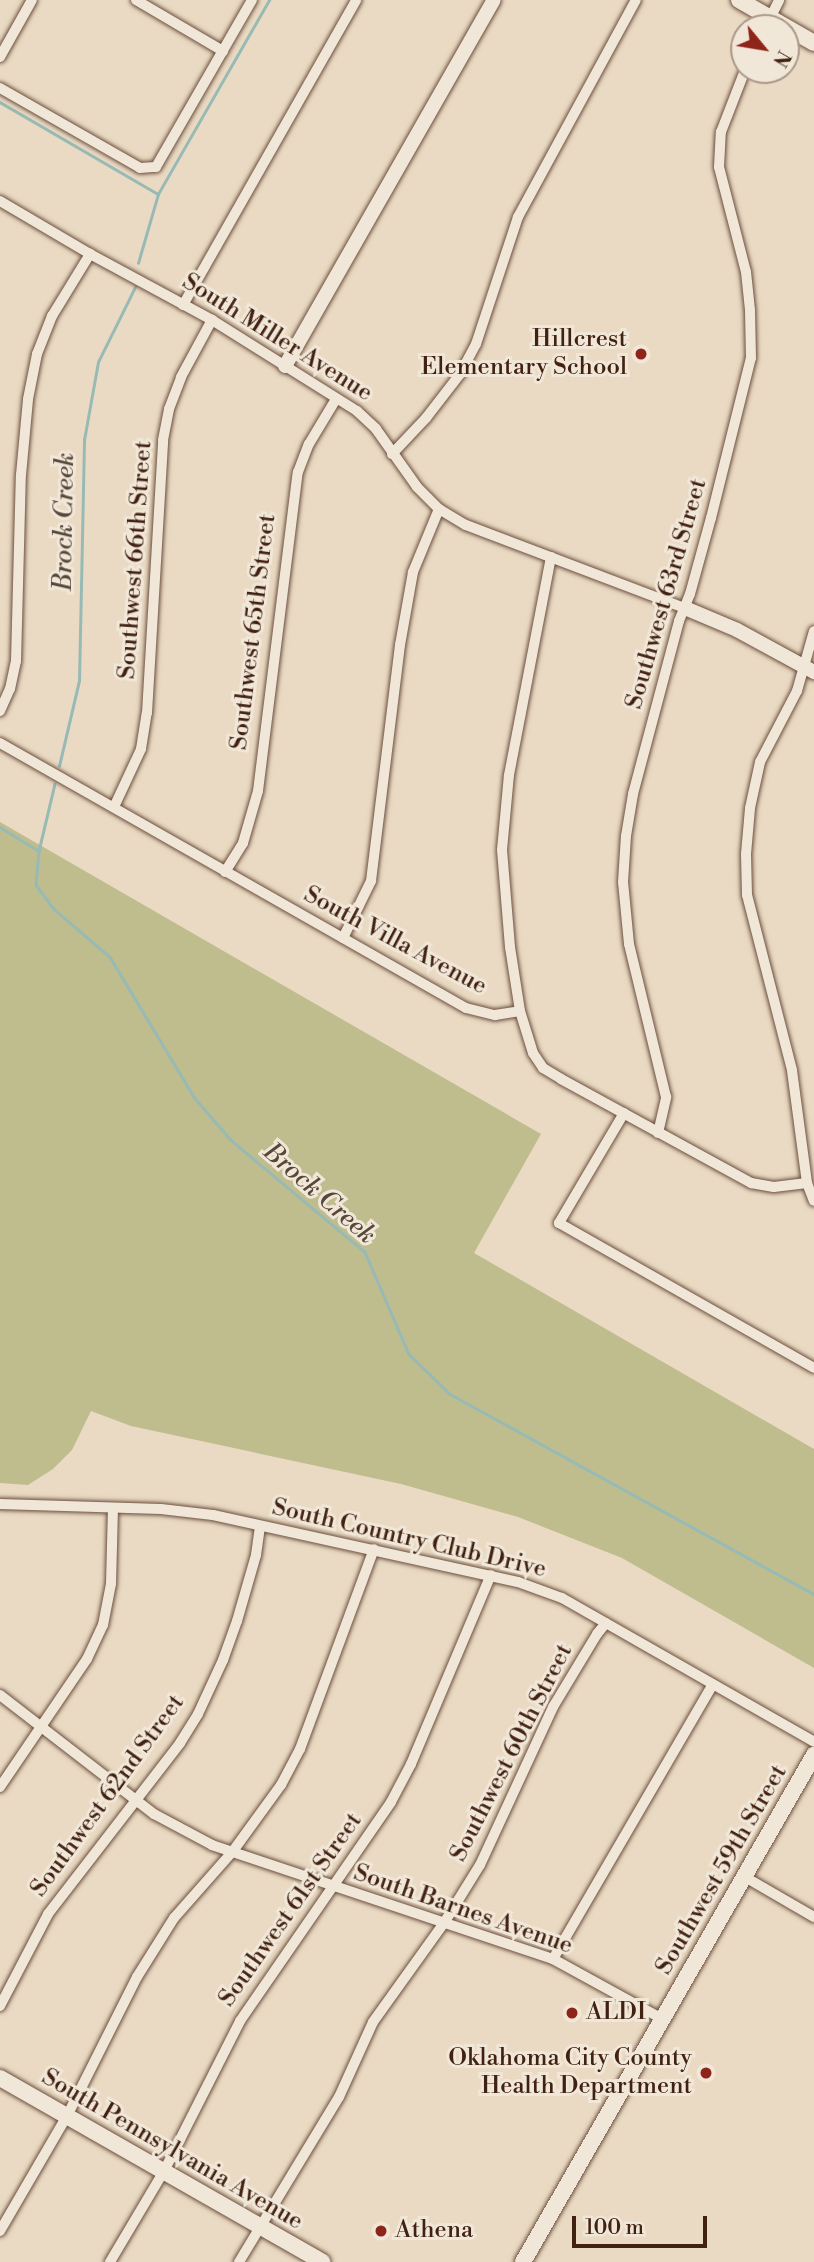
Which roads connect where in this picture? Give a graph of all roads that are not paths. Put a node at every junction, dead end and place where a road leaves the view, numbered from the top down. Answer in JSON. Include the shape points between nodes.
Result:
{"nodes":[{"id":1,"x":32,"y":0,"type":"edge"},
{"id":2,"x":136,"y":0,"type":"edge"},
{"id":3,"x":252,"y":0,"type":"edge"},
{"id":4,"x":356,"y":0,"type":"edge"},
{"id":5,"x":494,"y":0,"type":"edge"},
{"id":6,"x":636,"y":0,"type":"edge"},
{"id":7,"x":739,"y":0,"type":"edge"},
{"id":8,"x":757,"y":14,"type":"edge"},
{"id":9,"x":223,"y":51,"type":"junction"},
{"id":10,"x":0,"y":57,"type":"edge"},
{"id":11,"x":740,"y":84,"type":"edge"},
{"id":12,"x":0,"y":88,"type":"edge"},
{"id":13,"x":0,"y":201,"type":"edge"},
{"id":14,"x":90,"y":254,"type":"junction"},
{"id":15,"x":183,"y":305,"type":"junction"},
{"id":16,"x":212,"y":320,"type":"junction"},
{"id":17,"x":285,"y":366,"type":"junction"},
{"id":18,"x":336,"y":399,"type":"junction"},
{"id":19,"x":392,"y":454,"type":"junction"},
{"id":20,"x":439,"y":509,"type":"junction"},
{"id":21,"x":551,"y":557,"type":"junction"},
{"id":22,"x":685,"y":608,"type":"junction"},
{"id":23,"x":814,"y":631,"type":"edge"},
{"id":24,"x":809,"y":669,"type":"edge"},
{"id":25,"x":0,"y":711,"type":"edge"},
{"id":26,"x":0,"y":743,"type":"edge"},
{"id":27,"x":114,"y":807,"type":"junction"},
{"id":28,"x":225,"y":872,"type":"junction"},
{"id":29,"x":343,"y":938,"type":"junction"},
{"id":30,"x":520,"y":1011,"type":"junction"},
{"id":31,"x":624,"y":1113,"type":"junction"},
{"id":32,"x":658,"y":1133,"type":"junction"},
{"id":33,"x":807,"y":1183,"type":"junction"},
{"id":34,"x":814,"y":1201,"type":"edge"},
{"id":35,"x":814,"y":1368,"type":"edge"},
{"id":36,"x":0,"y":1504,"type":"edge"},
{"id":37,"x":113,"y":1508,"type":"junction"},
{"id":38,"x":260,"y":1526,"type":"junction"},
{"id":39,"x":374,"y":1549,"type":"junction"},
{"id":40,"x":491,"y":1575,"type":"junction"},
{"id":41,"x":606,"y":1623,"type":"junction"},
{"id":42,"x":712,"y":1686,"type":"junction"},
{"id":43,"x":0,"y":1695,"type":"edge"},
{"id":44,"x":41,"y":1724,"type":"junction"},
{"id":45,"x":814,"y":1742,"type":"edge"},
{"id":46,"x":814,"y":1755,"type":"edge"},
{"id":47,"x":0,"y":1787,"type":"edge"},
{"id":48,"x":136,"y":1799,"type":"junction"},
{"id":49,"x":233,"y":1851,"type":"junction"},
{"id":50,"x":745,"y":1877,"type":"junction"},
{"id":51,"x":335,"y":1886,"type":"junction"},
{"id":52,"x":814,"y":1917,"type":"edge"},
{"id":53,"x":444,"y":1923,"type":"junction"},
{"id":54,"x":553,"y":1959,"type":"junction"},
{"id":55,"x":0,"y":2006,"type":"edge"},
{"id":56,"x":662,"y":2019,"type":"junction"},
{"id":57,"x":0,"y":2078,"type":"edge"},
{"id":58,"x":67,"y":2116,"type":"junction"},
{"id":59,"x":164,"y":2171,"type":"junction"},
{"id":60,"x":260,"y":2226,"type":"junction"},
{"id":61,"x":0,"y":2231,"type":"edge"},
{"id":62,"x":110,"y":2262,"type":"edge"},
{"id":63,"x":239,"y":2262,"type":"edge"},
{"id":64,"x":322,"y":2262,"type":"edge"},
{"id":65,"x":523,"y":2262,"type":"edge"}],
"edges":[{"from":1,"to":10,"type":"street"},
{"from":2,"to":9,"type":"street"},
{"from":3,"to":9,"type":"street"},
{"from":4,"to":15,"type":"street"},
{"from":5,"to":17,"type":"street"},
{"from":6,"to":19,"type":"street","via":[[518,217],[476,344],[460,374]]},
{"from":7,"to":8,"type":"main road"},
{"from":9,"to":12,"type":"street","via":[[156,167],[140,168]]},
{"from":11,"to":22,"type":"street","name":"Southwest 63rd Street","via":[[721,132],[719,167],[746,272],[751,358]]},
{"from":13,"to":14,"type":"street","name":"South Miller Avenue"},
{"from":14,"to":15,"type":"street","name":"South Miller Avenue"},
{"from":14,"to":25,"type":"street","via":[[52,316],[37,354],[28,399],[21,475],[16,661]]},
{"from":15,"to":16,"type":"street","name":"South Miller Avenue"},
{"from":16,"to":17,"type":"street","name":"South Miller Avenue"},
{"from":16,"to":27,"type":"street","name":"Southwest 66th Street","via":[[169,409],[163,440],[147,713],[141,749]]},
{"from":17,"to":18,"type":"street","name":"South Miller Avenue"},
{"from":18,"to":19,"type":"street","name":"South Miller Avenue","via":[[358,411]]},
{"from":18,"to":28,"type":"street","name":"Southwest 65th Street","via":[[298,472],[258,791],[243,843]]},
{"from":19,"to":20,"type":"street","name":"South Miller Avenue"},
{"from":20,"to":21,"type":"street","name":"South Miller Avenue","via":[[466,525]]},
{"from":20,"to":29,"type":"street","via":[[413,572],[371,881]]},
{"from":21,"to":22,"type":"street","name":"South Miller Avenue"},
{"from":21,"to":30,"type":"street","via":[[509,775],[502,850]]},
{"from":22,"to":24,"type":"street","name":"South Miller Avenue"},
{"from":22,"to":32,"type":"street","name":"Southwest 63rd Street","via":[[633,794],[623,882],[629,944],[666,1097]]},
{"from":23,"to":24,"type":"street"},
{"from":24,"to":33,"type":"street","via":[[760,762],[746,854],[747,895],[792,1070]]},
{"from":26,"to":27,"type":"street","name":"South Villa Avenue"},
{"from":27,"to":28,"type":"street","name":"South Villa Avenue"},
{"from":28,"to":29,"type":"street","name":"South Villa Avenue"},
{"from":29,"to":30,"type":"street","name":"South Villa Avenue","via":[[466,1008],[495,1015]]},
{"from":30,"to":31,"type":"street","via":[[533,1053],[543,1068]]},
{"from":31,"to":32,"type":"street"},
{"from":31,"to":35,"type":"street","via":[[559,1223]]},
{"from":32,"to":33,"type":"street","via":[[751,1183],[774,1188]]},
{"from":33,"to":34,"type":"street"},
{"from":36,"to":37,"type":"street","name":"South Country Club Drive"},
{"from":37,"to":38,"type":"street","name":"South Country Club Drive","via":[[213,1514]]},
{"from":37,"to":44,"type":"street","via":[[111,1584],[103,1625],[88,1659]]},
{"from":38,"to":39,"type":"street","name":"South Country Club Drive"},
{"from":38,"to":48,"type":"street","name":"Southwest 62nd Street","via":[[256,1555],[223,1660],[180,1742]]},
{"from":39,"to":40,"type":"street","name":"South Country Club Drive"},
{"from":39,"to":49,"type":"street","via":[[300,1749],[281,1785]]},
{"from":40,"to":41,"type":"street","name":"South Country Club Drive","via":[[562,1598]]},
{"from":40,"to":51,"type":"street","name":"Southwest 61st Street","via":[[411,1764]]},
{"from":41,"to":42,"type":"street","name":"South Country Club Drive"},
{"from":41,"to":53,"type":"street","name":"Southwest 60th Street","via":[[553,1707],[494,1842]]},
{"from":42,"to":45,"type":"street","name":"South Country Club Drive"},
{"from":42,"to":54,"type":"street"},
{"from":43,"to":44,"type":"street","name":"South Barnes Avenue"},
{"from":44,"to":47,"type":"street"},
{"from":44,"to":48,"type":"street","name":"South Barnes Avenue"},
{"from":46,"to":50,"type":"main road","name":"Southwest 59th Street"},
{"from":48,"to":49,"type":"street","name":"South Barnes Avenue","via":[[181,1830]]},
{"from":48,"to":55,"type":"street","name":"Southwest 62nd Street","via":[[48,1914]]},
{"from":49,"to":51,"type":"street","name":"South Barnes Avenue"},
{"from":49,"to":58,"type":"street","via":[[174,1918],[136,1977]]},
{"from":50,"to":52,"type":"street"},
{"from":50,"to":56,"type":"main road","name":"Southwest 59th Street"},
{"from":51,"to":53,"type":"street","name":"South Barnes Avenue"},
{"from":51,"to":59,"type":"street","name":"Southwest 61st Street","via":[[240,2021]]},
{"from":53,"to":54,"type":"street","name":"South Barnes Avenue"},
{"from":53,"to":60,"type":"street","name":"Southwest 60th Street","via":[[373,2022],[339,2097]]},
{"from":54,"to":56,"type":"street","name":"South Barnes Avenue"},
{"from":56,"to":65,"type":"main road","name":"Southwest 59th Street"},
{"from":57,"to":58,"type":"main road","name":"South Pennsylvania Avenue"},
{"from":58,"to":59,"type":"main road","name":"South Pennsylvania Avenue"},
{"from":58,"to":61,"type":"street"},
{"from":59,"to":60,"type":"main road","name":"South Pennsylvania Avenue"},
{"from":59,"to":62,"type":"street","name":"Southwest 61st Street"},
{"from":60,"to":63,"type":"street","name":"Southwest 60th Street"},
{"from":60,"to":64,"type":"main road","name":"South Pennsylvania Avenue"}]}
